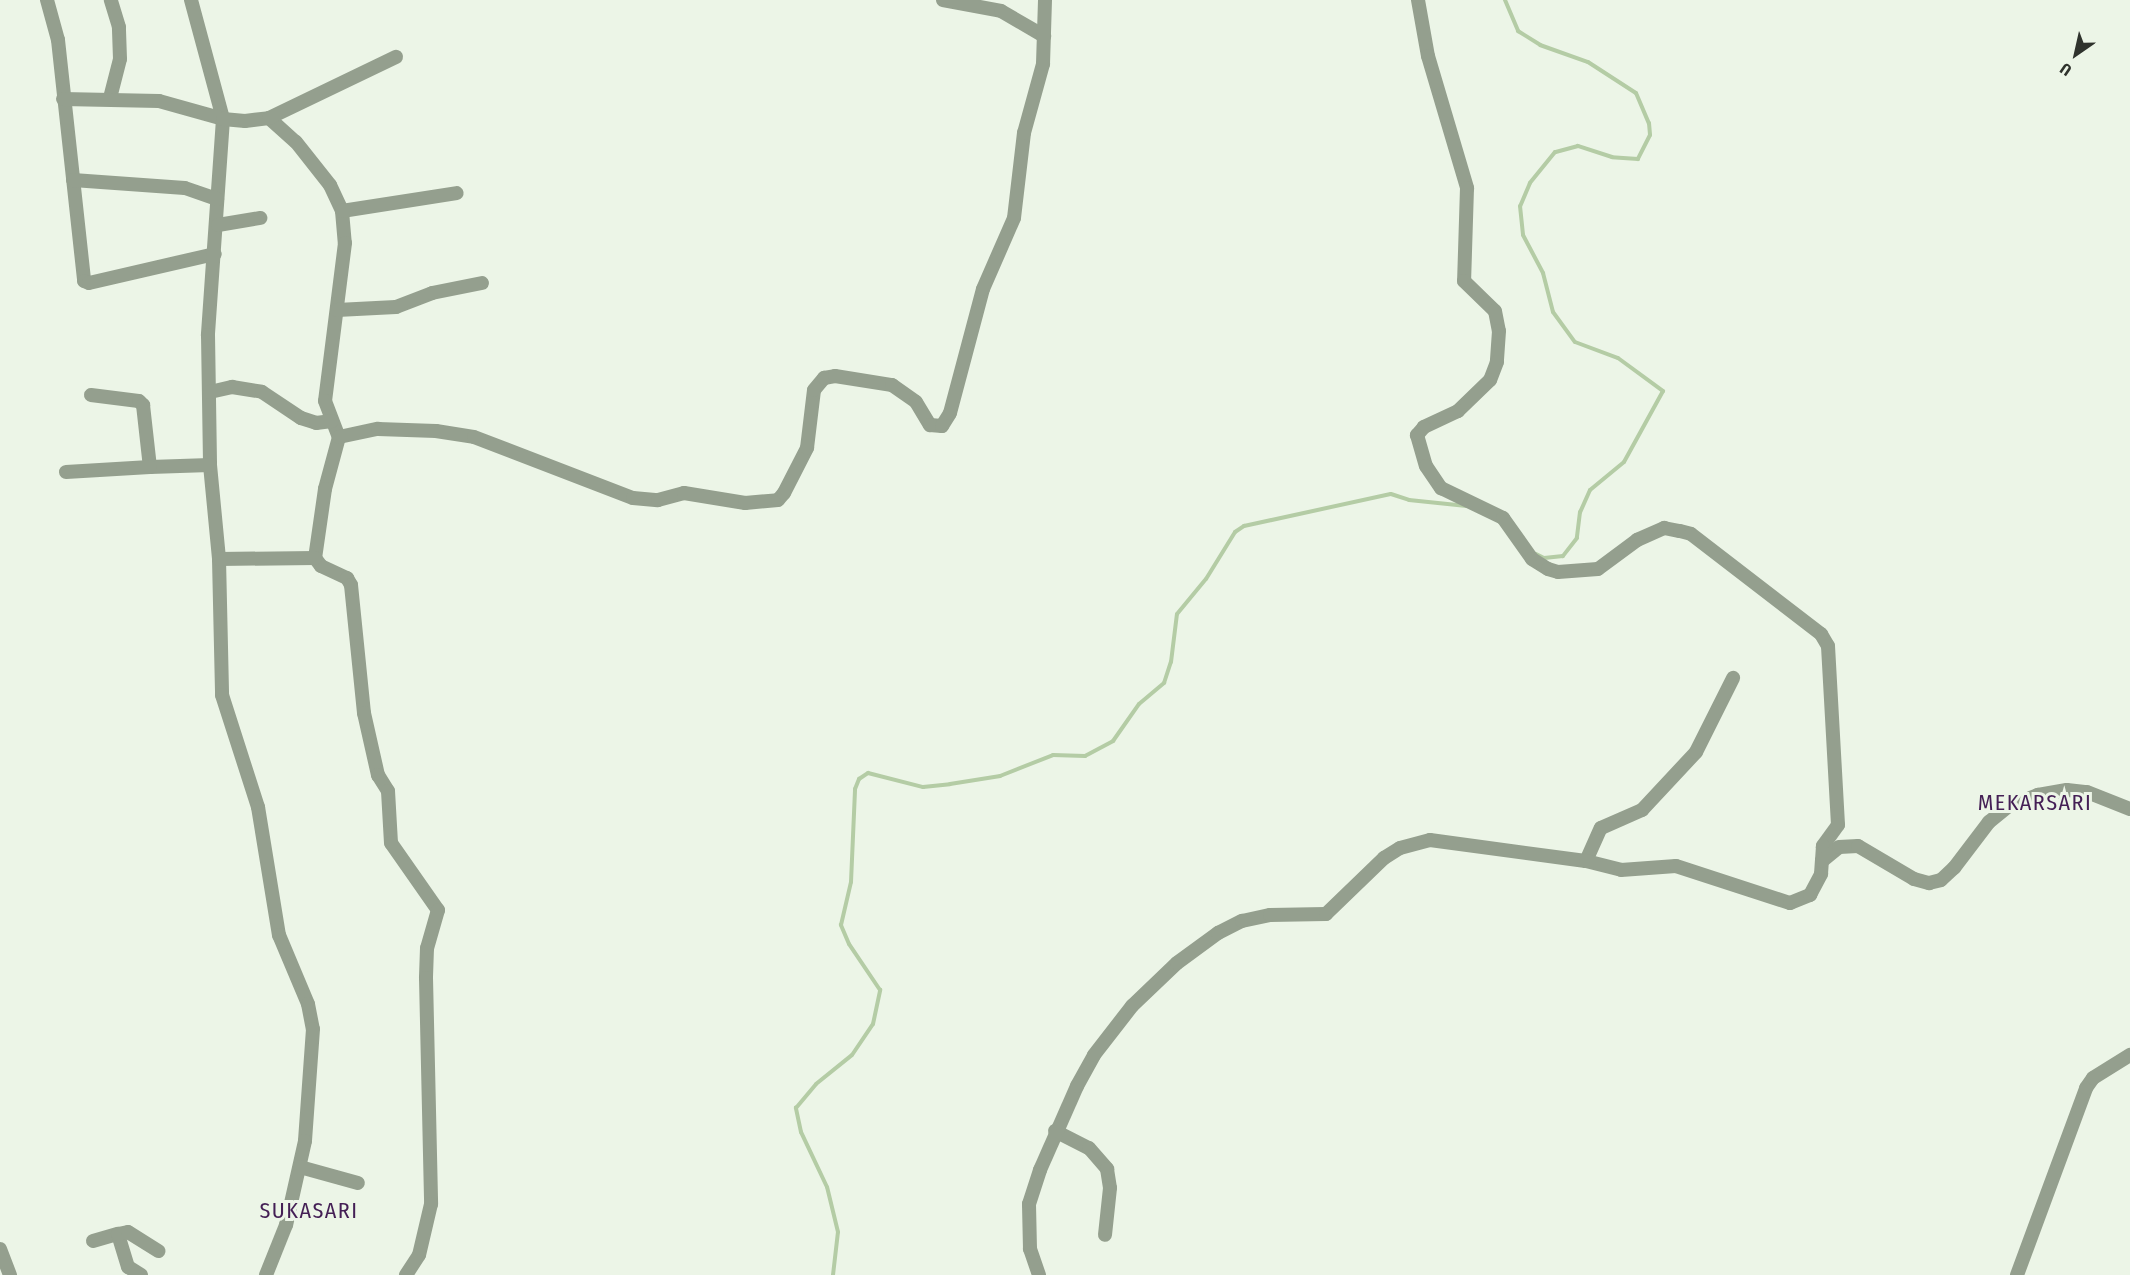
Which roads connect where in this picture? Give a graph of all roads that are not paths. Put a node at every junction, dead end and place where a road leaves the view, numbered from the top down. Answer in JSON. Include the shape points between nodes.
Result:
{"nodes":[{"id":1,"x":47,"y":0,"type":"edge"},
{"id":2,"x":111,"y":0,"type":"edge"},
{"id":3,"x":191,"y":0,"type":"edge"},
{"id":4,"x":943,"y":0,"type":"edge"},
{"id":5,"x":1045,"y":0,"type":"edge"},
{"id":6,"x":1418,"y":0,"type":"edge"},
{"id":7,"x":1044,"y":36,"type":"junction"},
{"id":8,"x":396,"y":57,"type":"dead end"},
{"id":9,"x":110,"y":98,"type":"junction"},
{"id":10,"x":63,"y":99,"type":"junction"},
{"id":11,"x":269,"y":118,"type":"junction"},
{"id":12,"x":223,"y":119,"type":"junction"},
{"id":13,"x":73,"y":180,"type":"junction"},
{"id":14,"x":457,"y":193,"type":"dead end"},
{"id":15,"x":217,"y":199,"type":"junction"},
{"id":16,"x":342,"y":211,"type":"junction"},
{"id":17,"x":260,"y":218,"type":"dead end"},
{"id":18,"x":218,"y":225,"type":"junction"},
{"id":19,"x":215,"y":254,"type":"junction"},
{"id":20,"x":482,"y":282,"type":"dead end"},
{"id":21,"x":337,"y":310,"type":"junction"},
{"id":22,"x":210,"y":392,"type":"junction"},
{"id":23,"x":91,"y":395,"type":"dead end"},
{"id":24,"x":332,"y":421,"type":"junction"},
{"id":25,"x":339,"y":437,"type":"junction"},
{"id":26,"x":210,"y":465,"type":"junction"},
{"id":27,"x":150,"y":467,"type":"junction"},
{"id":28,"x":66,"y":472,"type":"dead end"},
{"id":29,"x":315,"y":558,"type":"junction"},
{"id":30,"x":219,"y":559,"type":"junction"},
{"id":31,"x":1733,"y":678,"type":"dead end"},
{"id":32,"x":2130,"y":809,"type":"edge"},
{"id":33,"x":1586,"y":861,"type":"junction"},
{"id":34,"x":1822,"y":861,"type":"junction"},
{"id":35,"x":2130,"y":1055,"type":"edge"},
{"id":36,"x":1055,"y":1131,"type":"junction"},
{"id":37,"x":300,"y":1167,"type":"junction"},
{"id":38,"x":358,"y":1183,"type":"dead end"},
{"id":39,"x":118,"y":1234,"type":"junction"},
{"id":40,"x":1105,"y":1235,"type":"dead end"},
{"id":41,"x":93,"y":1241,"type":"dead end"},
{"id":42,"x":0,"y":1249,"type":"edge"},
{"id":43,"x":158,"y":1251,"type":"dead end"},
{"id":44,"x":272,"y":1273,"type":"edge"},
{"id":45,"x":10,"y":1275,"type":"edge"},
{"id":46,"x":141,"y":1275,"type":"edge"},
{"id":47,"x":406,"y":1275,"type":"edge"},
{"id":48,"x":1039,"y":1275,"type":"edge"},
{"id":49,"x":2017,"y":1275,"type":"edge"}],
"edges":[{"from":1,"to":10,"type":"street","via":[[58,40]]},
{"from":2,"to":9,"type":"street","via":[[119,27],[120,59]]},
{"from":3,"to":12,"type":"street"},
{"from":4,"to":7,"type":"street","via":[[1001,11]]},
{"from":5,"to":7,"type":"street"},
{"from":6,"to":34,"type":"street","via":[[1428,56],[1467,188],[1464,281],[1495,311],[1499,331],[1497,362],[1490,380],[1458,411],[1424,427],[1417,435],[1426,466],[1441,488],[1503,518],[1532,559],[1558,572],[1598,569],[1637,540],[1664,528],[1691,534],[1821,634],[1828,646],[1838,825],[1824,846]]},
{"from":7,"to":25,"type":"street","via":[[1043,64],[1024,133],[1014,218],[983,289],[950,413],[942,426],[930,425],[916,402],[892,385],[836,376],[824,378],[814,390],[807,448],[784,493],[778,500],[745,503],[684,493],[658,500],[633,498],[474,437],[378,429]]},
{"from":8,"to":11,"type":"street"},
{"from":9,"to":10,"type":"street"},
{"from":9,"to":12,"type":"street","via":[[159,101]]},
{"from":10,"to":13,"type":"street"},
{"from":11,"to":12,"type":"street"},
{"from":11,"to":16,"type":"street","via":[[296,142],[330,185]]},
{"from":12,"to":15,"type":"street"},
{"from":13,"to":15,"type":"street","via":[[185,188]]},
{"from":13,"to":19,"type":"street","via":[[86,283]]},
{"from":14,"to":16,"type":"street"},
{"from":15,"to":18,"type":"street"},
{"from":16,"to":21,"type":"street","via":[[345,243]]},
{"from":17,"to":18,"type":"street"},
{"from":18,"to":19,"type":"street"},
{"from":19,"to":22,"type":"street","via":[[208,335]]},
{"from":20,"to":21,"type":"street","via":[[432,293],[396,307]]},
{"from":21,"to":24,"type":"street","via":[[325,401]]},
{"from":22,"to":24,"type":"street","via":[[232,387],[262,392],[301,418],[316,423]]},
{"from":22,"to":26,"type":"street"},
{"from":23,"to":27,"type":"street","via":[[139,401],[143,405]]},
{"from":24,"to":25,"type":"street"},
{"from":25,"to":29,"type":"street","via":[[325,489]]},
{"from":26,"to":27,"type":"street"},
{"from":26,"to":30,"type":"street"},
{"from":27,"to":28,"type":"street"},
{"from":29,"to":30,"type":"street"},
{"from":29,"to":47,"type":"street","via":[[321,566],[347,578],[351,585],[364,713],[378,775],[388,791],[391,843],[438,910],[427,948],[426,978],[430,1204],[419,1255]]},
{"from":30,"to":37,"type":"street","via":[[222,695],[258,807],[279,935],[308,1004],[313,1029],[311,1084]]},
{"from":31,"to":33,"type":"street","via":[[1696,752],[1642,810],[1601,828]]},
{"from":32,"to":34,"type":"street","via":[[2087,792],[2067,790],[2038,795],[2009,806],[1989,822],[1954,868],[1941,880],[1929,883],[1914,879],[1858,846],[1839,847]]},
{"from":33,"to":34,"type":"street","via":[[1621,870],[1676,866],[1697,870],[1790,903],[1810,895],[1821,874]]},
{"from":33,"to":36,"type":"street","via":[[1430,840],[1400,848],[1384,858],[1326,914],[1270,915],[1242,921],[1218,933],[1177,963],[1131,1006],[1094,1055]]},
{"from":35,"to":49,"type":"street","via":[[2093,1078],[2086,1088]]},
{"from":36,"to":40,"type":"street","via":[[1089,1148],[1107,1169],[1110,1188]]},
{"from":36,"to":48,"type":"street","via":[[1029,1204],[1030,1249]]},
{"from":37,"to":38,"type":"street"},
{"from":37,"to":44,"type":"street"},
{"from":39,"to":41,"type":"street"},
{"from":39,"to":43,"type":"street","via":[[128,1232]]},
{"from":39,"to":46,"type":"street","via":[[128,1268]]},
{"from":42,"to":45,"type":"street"}]}
